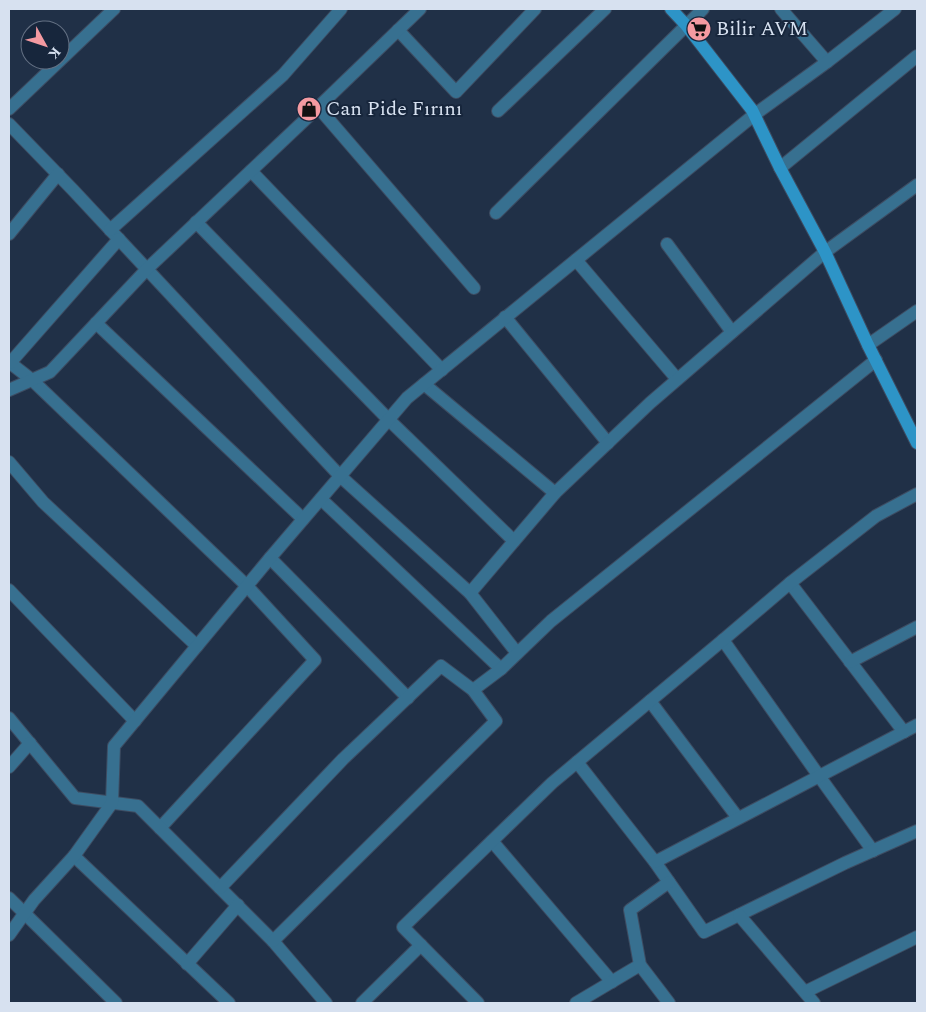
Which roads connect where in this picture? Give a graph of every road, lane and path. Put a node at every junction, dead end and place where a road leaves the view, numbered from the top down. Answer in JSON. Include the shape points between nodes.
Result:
{"nodes":[{"id":1,"x":114,"y":9,"type":"edge"},
{"id":2,"x":341,"y":9,"type":"edge"},
{"id":3,"x":420,"y":9,"type":"edge"},
{"id":4,"x":535,"y":9,"type":"edge"},
{"id":5,"x":604,"y":9,"type":"edge"},
{"id":6,"x":671,"y":9,"type":"edge"},
{"id":7,"x":702,"y":9,"type":"edge"},
{"id":8,"x":781,"y":9,"type":"edge"},
{"id":9,"x":895,"y":9,"type":"edge"},
{"id":10,"x":686,"y":25,"type":"junction"},
{"id":11,"x":398,"y":30,"type":"junction"},
{"id":12,"x":917,"y":56,"type":"edge"},
{"id":13,"x":827,"y":62,"type":"junction"},
{"id":14,"x":318,"y":108,"type":"junction"},
{"id":15,"x":9,"y":109,"type":"edge"},
{"id":16,"x":498,"y":111,"type":"dead end"},
{"id":17,"x":754,"y":115,"type":"junction"},
{"id":18,"x":9,"y":124,"type":"edge"},
{"id":19,"x":780,"y":168,"type":"junction"},
{"id":20,"x":251,"y":171,"type":"junction"},
{"id":21,"x":58,"y":174,"type":"junction"},
{"id":22,"x":917,"y":185,"type":"edge"},
{"id":23,"x":496,"y":214,"type":"dead end"},
{"id":24,"x":196,"y":222,"type":"junction"},
{"id":25,"x":110,"y":230,"type":"junction"},
{"id":26,"x":9,"y":234,"type":"edge"},
{"id":27,"x":119,"y":239,"type":"junction"},
{"id":28,"x":667,"y":244,"type":"dead end"},
{"id":29,"x":825,"y":252,"type":"junction"},
{"id":30,"x":576,"y":260,"type":"junction"},
{"id":31,"x":146,"y":269,"type":"junction"},
{"id":32,"x":474,"y":288,"type":"dead end"},
{"id":33,"x":917,"y":311,"type":"edge"},
{"id":34,"x":505,"y":317,"type":"junction"},
{"id":35,"x":96,"y":323,"type":"junction"},
{"id":36,"x":732,"y":332,"type":"junction"},
{"id":37,"x":868,"y":345,"type":"junction"},
{"id":38,"x":876,"y":360,"type":"junction"},
{"id":39,"x":10,"y":363,"type":"edge"},
{"id":40,"x":442,"y":370,"type":"junction"},
{"id":41,"x":677,"y":379,"type":"junction"},
{"id":42,"x":32,"y":380,"type":"junction"},
{"id":43,"x":424,"y":384,"type":"junction"},
{"id":44,"x":9,"y":390,"type":"edge"},
{"id":45,"x":389,"y":420,"type":"junction"},
{"id":46,"x":608,"y":443,"type":"junction"},
{"id":47,"x":917,"y":443,"type":"edge"},
{"id":48,"x":9,"y":462,"type":"edge"},
{"id":49,"x":340,"y":476,"type":"junction"},
{"id":50,"x":555,"y":492,"type":"junction"},
{"id":51,"x":917,"y":494,"type":"edge"},
{"id":52,"x":321,"y":499,"type":"junction"},
{"id":53,"x":303,"y":519,"type":"junction"},
{"id":54,"x":514,"y":541,"type":"junction"},
{"id":55,"x":270,"y":558,"type":"junction"},
{"id":56,"x":790,"y":583,"type":"junction"},
{"id":57,"x":247,"y":586,"type":"junction"},
{"id":58,"x":9,"y":590,"type":"edge"},
{"id":59,"x":470,"y":593,"type":"junction"},
{"id":60,"x":917,"y":627,"type":"edge"},
{"id":61,"x":723,"y":640,"type":"junction"},
{"id":62,"x":197,"y":646,"type":"junction"},
{"id":63,"x":517,"y":653,"type":"junction"},
{"id":64,"x":850,"y":662,"type":"junction"},
{"id":65,"x":501,"y":669,"type":"junction"},
{"id":66,"x":473,"y":690,"type":"junction"},
{"id":67,"x":408,"y":698,"type":"junction"},
{"id":68,"x":650,"y":701,"type":"junction"},
{"id":69,"x":9,"y":718,"type":"edge"},
{"id":70,"x":134,"y":721,"type":"junction"},
{"id":71,"x":917,"y":725,"type":"edge"},
{"id":72,"x":904,"y":732,"type":"junction"},
{"id":73,"x":30,"y":743,"type":"junction"},
{"id":74,"x":577,"y":762,"type":"junction"},
{"id":75,"x":9,"y":767,"type":"edge"},
{"id":76,"x":819,"y":776,"type":"junction"},
{"id":77,"x":112,"y":803,"type":"junction"},
{"id":78,"x":738,"y":818,"type":"junction"},
{"id":79,"x":160,"y":828,"type":"junction"},
{"id":80,"x":917,"y":831,"type":"edge"},
{"id":81,"x":492,"y":840,"type":"junction"},
{"id":82,"x":873,"y":851,"type":"junction"},
{"id":83,"x":74,"y":856,"type":"junction"},
{"id":84,"x":655,"y":862,"type":"junction"},
{"id":85,"x":669,"y":882,"type":"junction"},
{"id":86,"x":220,"y":888,"type":"junction"},
{"id":87,"x":9,"y":898,"type":"edge"},
{"id":88,"x":238,"y":905,"type":"junction"},
{"id":89,"x":25,"y":913,"type":"junction"},
{"id":90,"x":739,"y":915,"type":"junction"},
{"id":91,"x":9,"y":935,"type":"edge"},
{"id":92,"x":917,"y":938,"type":"edge"},
{"id":93,"x":273,"y":941,"type":"junction"},
{"id":94,"x":421,"y":945,"type":"junction"},
{"id":95,"x":187,"y":964,"type":"junction"},
{"id":96,"x":640,"y":965,"type":"junction"},
{"id":97,"x":612,"y":982,"type":"junction"},
{"id":98,"x":805,"y":992,"type":"junction"},
{"id":99,"x":116,"y":1003,"type":"edge"},
{"id":100,"x":229,"y":1003,"type":"edge"},
{"id":101,"x":326,"y":1003,"type":"edge"},
{"id":102,"x":362,"y":1003,"type":"edge"},
{"id":103,"x":478,"y":1003,"type":"edge"},
{"id":104,"x":576,"y":1003,"type":"edge"},
{"id":105,"x":669,"y":1003,"type":"edge"},
{"id":106,"x":814,"y":1003,"type":"edge"}],
"edges":[{"from":1,"to":15,"type":"street"},
{"from":2,"to":25,"type":"street","via":[[283,75]]},
{"from":3,"to":11,"type":"street"},
{"from":4,"to":11,"type":"street","via":[[456,92]]},
{"from":5,"to":16,"type":"street"},
{"from":6,"to":10,"type":"main road"},
{"from":7,"to":10,"type":"street"},
{"from":8,"to":13,"type":"street"},
{"from":9,"to":13,"type":"street"},
{"from":10,"to":17,"type":"main road"},
{"from":10,"to":23,"type":"street"},
{"from":11,"to":14,"type":"street"},
{"from":12,"to":19,"type":"street"},
{"from":13,"to":17,"type":"street"},
{"from":14,"to":20,"type":"street"},
{"from":14,"to":32,"type":"street"},
{"from":17,"to":19,"type":"main road"},
{"from":17,"to":30,"type":"street"},
{"from":18,"to":21,"type":"street"},
{"from":19,"to":29,"type":"main road"},
{"from":20,"to":24,"type":"street"},
{"from":20,"to":40,"type":"street"},
{"from":21,"to":25,"type":"street"},
{"from":21,"to":26,"type":"street"},
{"from":22,"to":29,"type":"street"},
{"from":24,"to":31,"type":"street"},
{"from":24,"to":45,"type":"street"},
{"from":25,"to":27,"type":"street"},
{"from":27,"to":31,"type":"street"},
{"from":27,"to":39,"type":"street"},
{"from":28,"to":36,"type":"street"},
{"from":29,"to":36,"type":"street"},
{"from":29,"to":37,"type":"main road"},
{"from":30,"to":34,"type":"street"},
{"from":30,"to":41,"type":"street"},
{"from":31,"to":35,"type":"street"},
{"from":31,"to":49,"type":"street"},
{"from":33,"to":37,"type":"street"},
{"from":34,"to":40,"type":"street"},
{"from":34,"to":46,"type":"street"},
{"from":35,"to":42,"type":"street","via":[[50,372]]},
{"from":35,"to":53,"type":"street"},
{"from":36,"to":41,"type":"street"},
{"from":37,"to":38,"type":"main road"},
{"from":38,"to":47,"type":"main road"},
{"from":38,"to":63,"type":"street","via":[[551,621]]},
{"from":39,"to":42,"type":"street"},
{"from":40,"to":43,"type":"street"},
{"from":41,"to":46,"type":"street"},
{"from":42,"to":44,"type":"street"},
{"from":42,"to":57,"type":"street"},
{"from":43,"to":45,"type":"street"},
{"from":43,"to":50,"type":"street"},
{"from":45,"to":49,"type":"street"},
{"from":45,"to":54,"type":"street"},
{"from":46,"to":50,"type":"street"},
{"from":48,"to":62,"type":"street","via":[[43,502]]},
{"from":49,"to":52,"type":"street"},
{"from":49,"to":59,"type":"street"},
{"from":50,"to":54,"type":"street"},
{"from":51,"to":56,"type":"street","via":[[876,516]]},
{"from":52,"to":53,"type":"street"},
{"from":52,"to":65,"type":"street"},
{"from":53,"to":55,"type":"street"},
{"from":54,"to":59,"type":"street"},
{"from":55,"to":57,"type":"street"},
{"from":55,"to":67,"type":"street"},
{"from":56,"to":61,"type":"street"},
{"from":56,"to":64,"type":"street"},
{"from":57,"to":62,"type":"street"},
{"from":57,"to":79,"type":"street","via":[[315,660]]},
{"from":58,"to":70,"type":"street"},
{"from":59,"to":63,"type":"street"},
{"from":60,"to":64,"type":"street"},
{"from":61,"to":68,"type":"street"},
{"from":61,"to":76,"type":"street"},
{"from":62,"to":70,"type":"street"},
{"from":63,"to":65,"type":"street"},
{"from":64,"to":72,"type":"street"},
{"from":65,"to":66,"type":"street"},
{"from":66,"to":67,"type":"street","via":[[441,666]]},
{"from":66,"to":93,"type":"street","via":[[496,721]]},
{"from":67,"to":86,"type":"street","via":[[343,759]]},
{"from":68,"to":74,"type":"street"},
{"from":68,"to":78,"type":"street"},
{"from":69,"to":73,"type":"street"},
{"from":70,"to":77,"type":"street","via":[[114,746]]},
{"from":71,"to":72,"type":"street"},
{"from":72,"to":76,"type":"street"},
{"from":73,"to":75,"type":"street"},
{"from":73,"to":77,"type":"street","via":[[75,798]]},
{"from":74,"to":81,"type":"street"},
{"from":74,"to":84,"type":"street"},
{"from":76,"to":78,"type":"street"},
{"from":76,"to":82,"type":"street"},
{"from":77,"to":79,"type":"street","via":[[138,806]]},
{"from":77,"to":83,"type":"street"},
{"from":78,"to":84,"type":"street"},
{"from":79,"to":86,"type":"street"},
{"from":80,"to":82,"type":"street"},
{"from":81,"to":94,"type":"street","via":[[403,926]]},
{"from":81,"to":97,"type":"street"},
{"from":82,"to":90,"type":"street"},
{"from":83,"to":89,"type":"street"},
{"from":83,"to":95,"type":"street"},
{"from":84,"to":85,"type":"street"},
{"from":85,"to":90,"type":"street","via":[[704,932]]},
{"from":85,"to":96,"type":"street","via":[[630,910]]},
{"from":86,"to":88,"type":"street"},
{"from":87,"to":89,"type":"street"},
{"from":88,"to":93,"type":"street"},
{"from":88,"to":95,"type":"street"},
{"from":89,"to":91,"type":"street"},
{"from":89,"to":99,"type":"street"},
{"from":90,"to":98,"type":"street"},
{"from":92,"to":98,"type":"street"},
{"from":93,"to":101,"type":"street"},
{"from":94,"to":102,"type":"street"},
{"from":94,"to":103,"type":"street"},
{"from":95,"to":100,"type":"street"},
{"from":96,"to":97,"type":"street"},
{"from":96,"to":105,"type":"street"},
{"from":97,"to":104,"type":"street"},
{"from":98,"to":106,"type":"street"}]}
